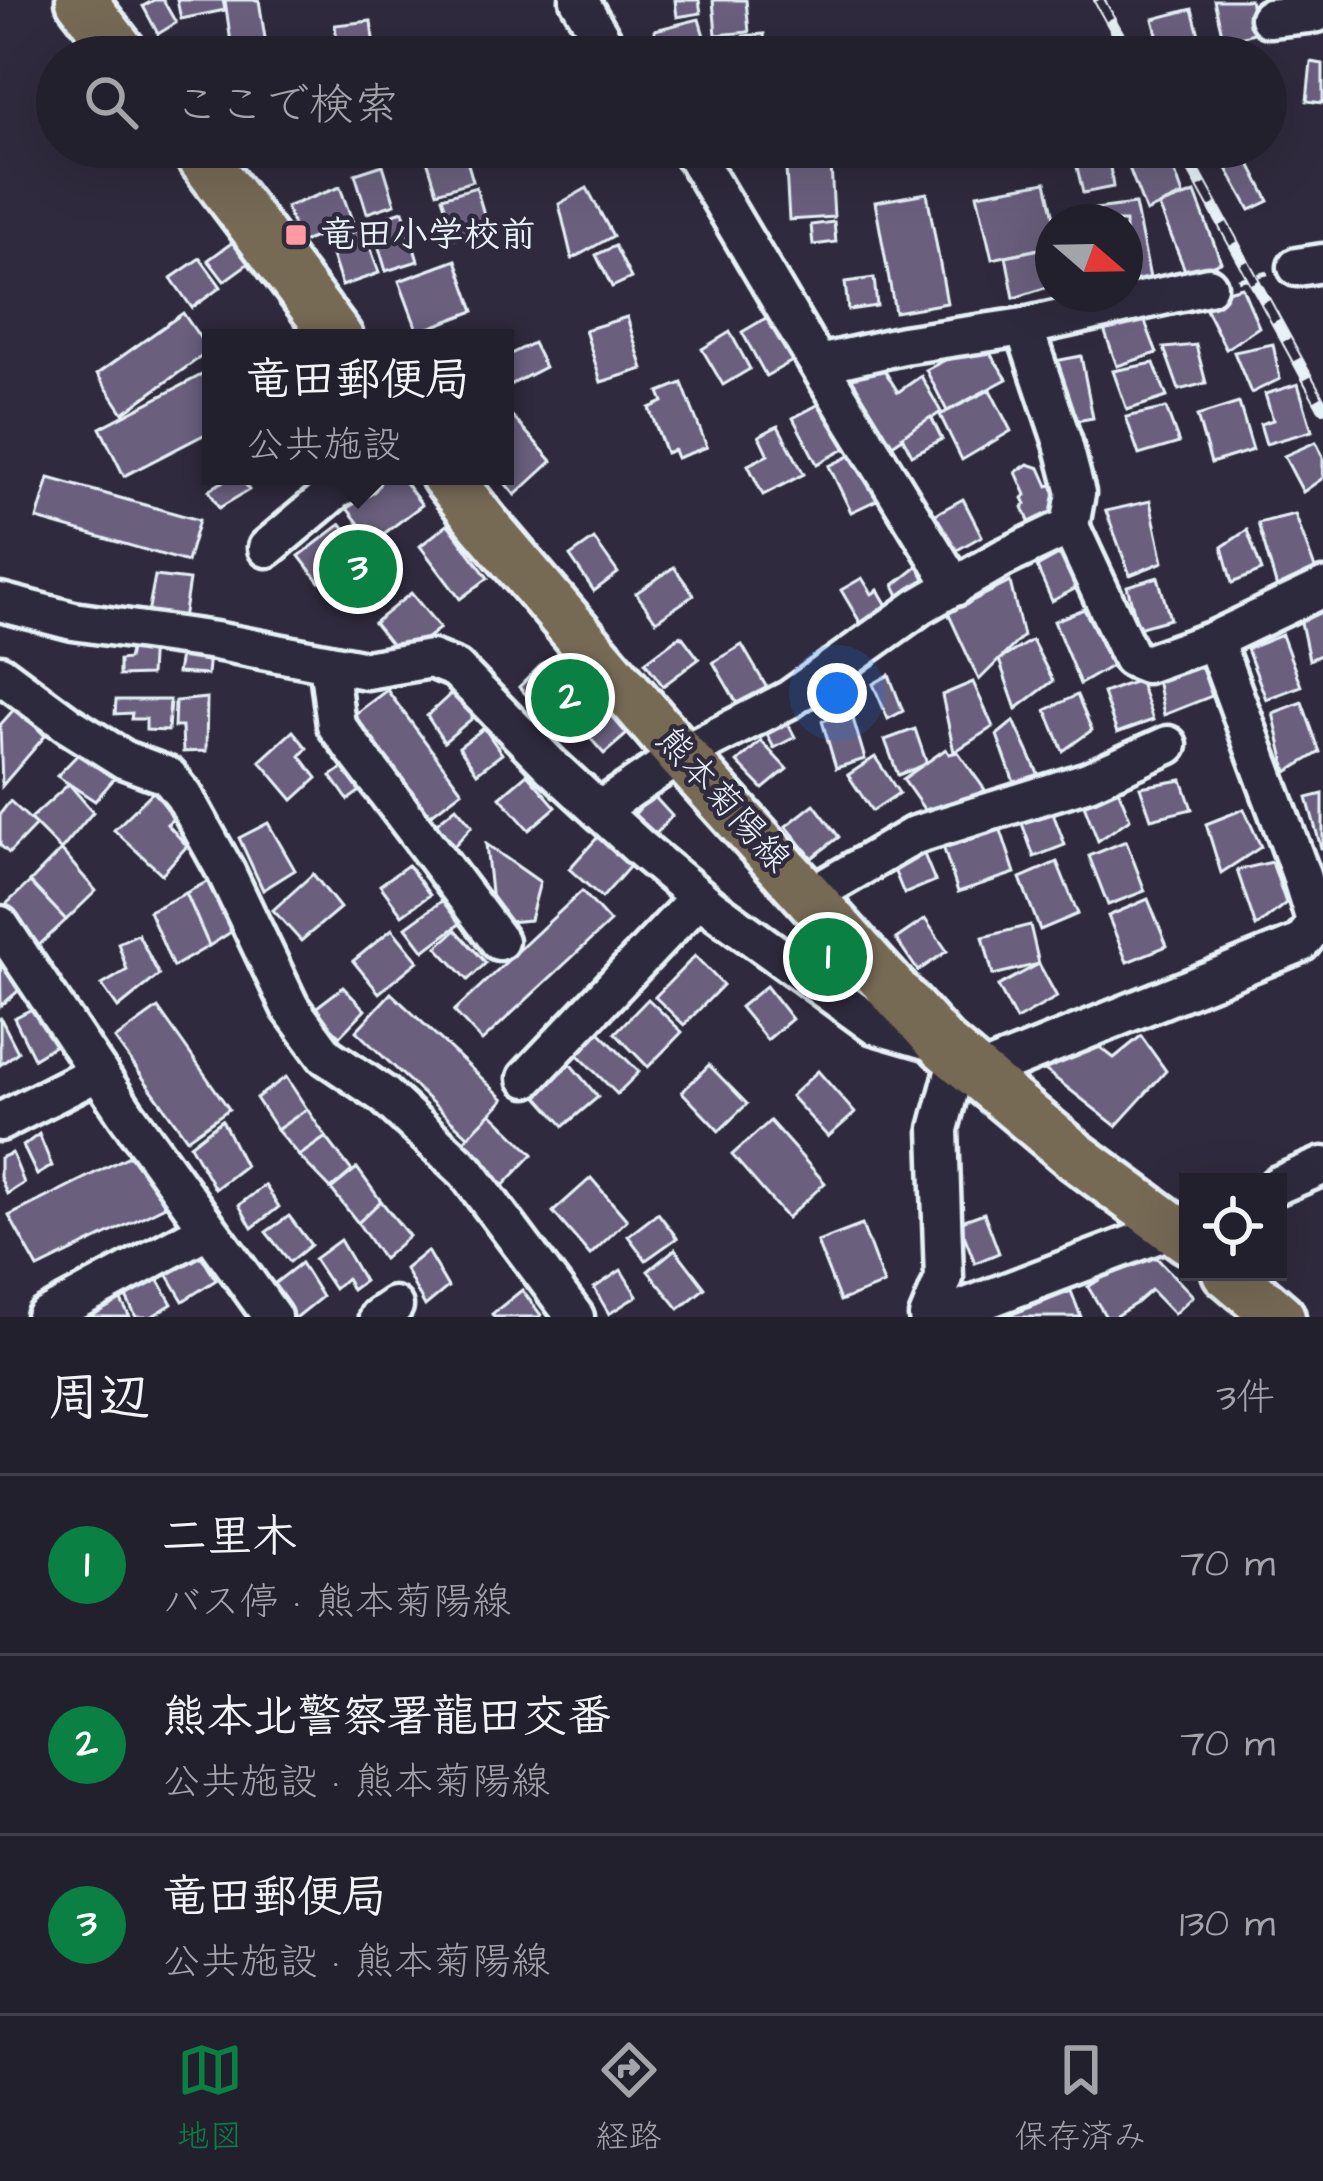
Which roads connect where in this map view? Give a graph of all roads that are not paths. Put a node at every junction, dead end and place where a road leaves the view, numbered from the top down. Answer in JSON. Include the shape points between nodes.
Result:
{"nodes":[{"id":1,"x":81,"y":0,"type":"edge"},
{"id":2,"x":584,"y":2,"type":"edge"},
{"id":3,"x":1323,"y":9,"type":"edge"},
{"id":4,"x":1269,"y":18,"type":"dead end"},
{"id":5,"x":109,"y":36,"type":"edge"},
{"id":6,"x":602,"y":36,"type":"edge"},
{"id":7,"x":210,"y":168,"type":"edge"},
{"id":8,"x":702,"y":168,"type":"edge"},
{"id":9,"x":1208,"y":286,"type":"road end"},
{"id":10,"x":1024,"y":327,"type":"junction"},
{"id":11,"x":331,"y":329,"type":"edge"},
{"id":12,"x":818,"y":364,"type":"junction"},
{"id":13,"x":345,"y":485,"type":"edge"},
{"id":14,"x":453,"y":485,"type":"edge"},
{"id":15,"x":1070,"y":526,"type":"junction"},
{"id":16,"x":267,"y":548,"type":"dead end"},
{"id":17,"x":955,"y":587,"type":"junction"},
{"id":18,"x":1323,"y":588,"type":"edge"},
{"id":19,"x":0,"y":602,"type":"edge"},
{"id":20,"x":1214,"y":640,"type":"junction"},
{"id":21,"x":328,"y":663,"type":"junction"},
{"id":22,"x":0,"y":674,"type":"edge"},
{"id":23,"x":1168,"y":745,"type":"dead end"},
{"id":24,"x":681,"y":754,"type":"junction"},
{"id":25,"x":598,"y":810,"type":"junction"},
{"id":26,"x":1311,"y":868,"type":"edge"},
{"id":27,"x":699,"y":897,"type":"junction"},
{"id":28,"x":809,"y":897,"type":"junction"},
{"id":29,"x":0,"y":925,"type":"edge"},
{"id":30,"x":499,"y":941,"type":"dead end"},
{"id":31,"x":959,"y":1059,"type":"junction"},
{"id":32,"x":98,"y":1072,"type":"junction"},
{"id":33,"x":527,"y":1078,"type":"dead end"},
{"id":34,"x":0,"y":1121,"type":"edge"},
{"id":35,"x":1323,"y":1166,"type":"edge"},
{"id":36,"x":1287,"y":1181,"type":"edge"},
{"id":37,"x":1179,"y":1227,"type":"edge"},
{"id":38,"x":208,"y":1229,"type":"junction"},
{"id":39,"x":1179,"y":1232,"type":"edge"},
{"id":40,"x":1238,"y":1281,"type":"edge"},
{"id":41,"x":44,"y":1317,"type":"edge"},
{"id":42,"x":272,"y":1317,"type":"edge"},
{"id":43,"x":575,"y":1317,"type":"edge"},
{"id":44,"x":928,"y":1317,"type":"edge"},
{"id":45,"x":940,"y":1317,"type":"edge"},
{"id":46,"x":1280,"y":1317,"type":"edge"}],
"edges":[{"from":1,"to":5,"type":"main road"},
{"from":2,"to":6,"type":"street"},
{"from":3,"to":4,"type":"street"},
{"from":7,"to":11,"type":"main road"},
{"from":8,"to":12,"type":"street"},
{"from":9,"to":10,"type":"street"},
{"from":10,"to":12,"type":"street"},
{"from":10,"to":15,"type":"street","via":[[1076,493]]},
{"from":12,"to":17,"type":"street"},
{"from":13,"to":16,"type":"street"},
{"from":14,"to":24,"type":"main road","name":"熊本菊陽線"},
{"from":15,"to":17,"type":"street"},
{"from":15,"to":20,"type":"street","via":[[1131,658],[1146,664]]},
{"from":17,"to":24,"type":"street","via":[[790,699]]},
{"from":18,"to":20,"type":"street"},
{"from":19,"to":21,"type":"street"},
{"from":20,"to":26,"type":"street"},
{"from":21,"to":25,"type":"street","via":[[367,670],[430,659],[456,669]]},
{"from":21,"to":30,"type":"street","via":[[336,725]]},
{"from":22,"to":43,"type":"street","via":[[125,760],[168,776],[226,872],[290,1007],[326,1056],[384,1095],[466,1172]]},
{"from":23,"to":28,"type":"street","via":[[1088,781],[915,835]]},
{"from":24,"to":25,"type":"street"},
{"from":24,"to":28,"type":"main road","name":"熊本菊陽線"},
{"from":25,"to":27,"type":"street"},
{"from":26,"to":31,"type":"street","via":[[1316,924],[1301,943]]},
{"from":27,"to":31,"type":"street","via":[[874,1025]]},
{"from":27,"to":33,"type":"street"},
{"from":28,"to":31,"type":"main road","name":"熊本菊陽線"},
{"from":29,"to":32,"type":"street"},
{"from":31,"to":37,"type":"main road","name":"熊本菊陽線","via":[[1075,1155]]},
{"from":31,"to":44,"type":"street","via":[[939,1129],[944,1278]]},
{"from":32,"to":34,"type":"street"},
{"from":32,"to":38,"type":"street"},
{"from":35,"to":36,"type":"street"},
{"from":38,"to":41,"type":"street"},
{"from":38,"to":42,"type":"street"},
{"from":39,"to":45,"type":"street"},
{"from":40,"to":46,"type":"main road"}]}
